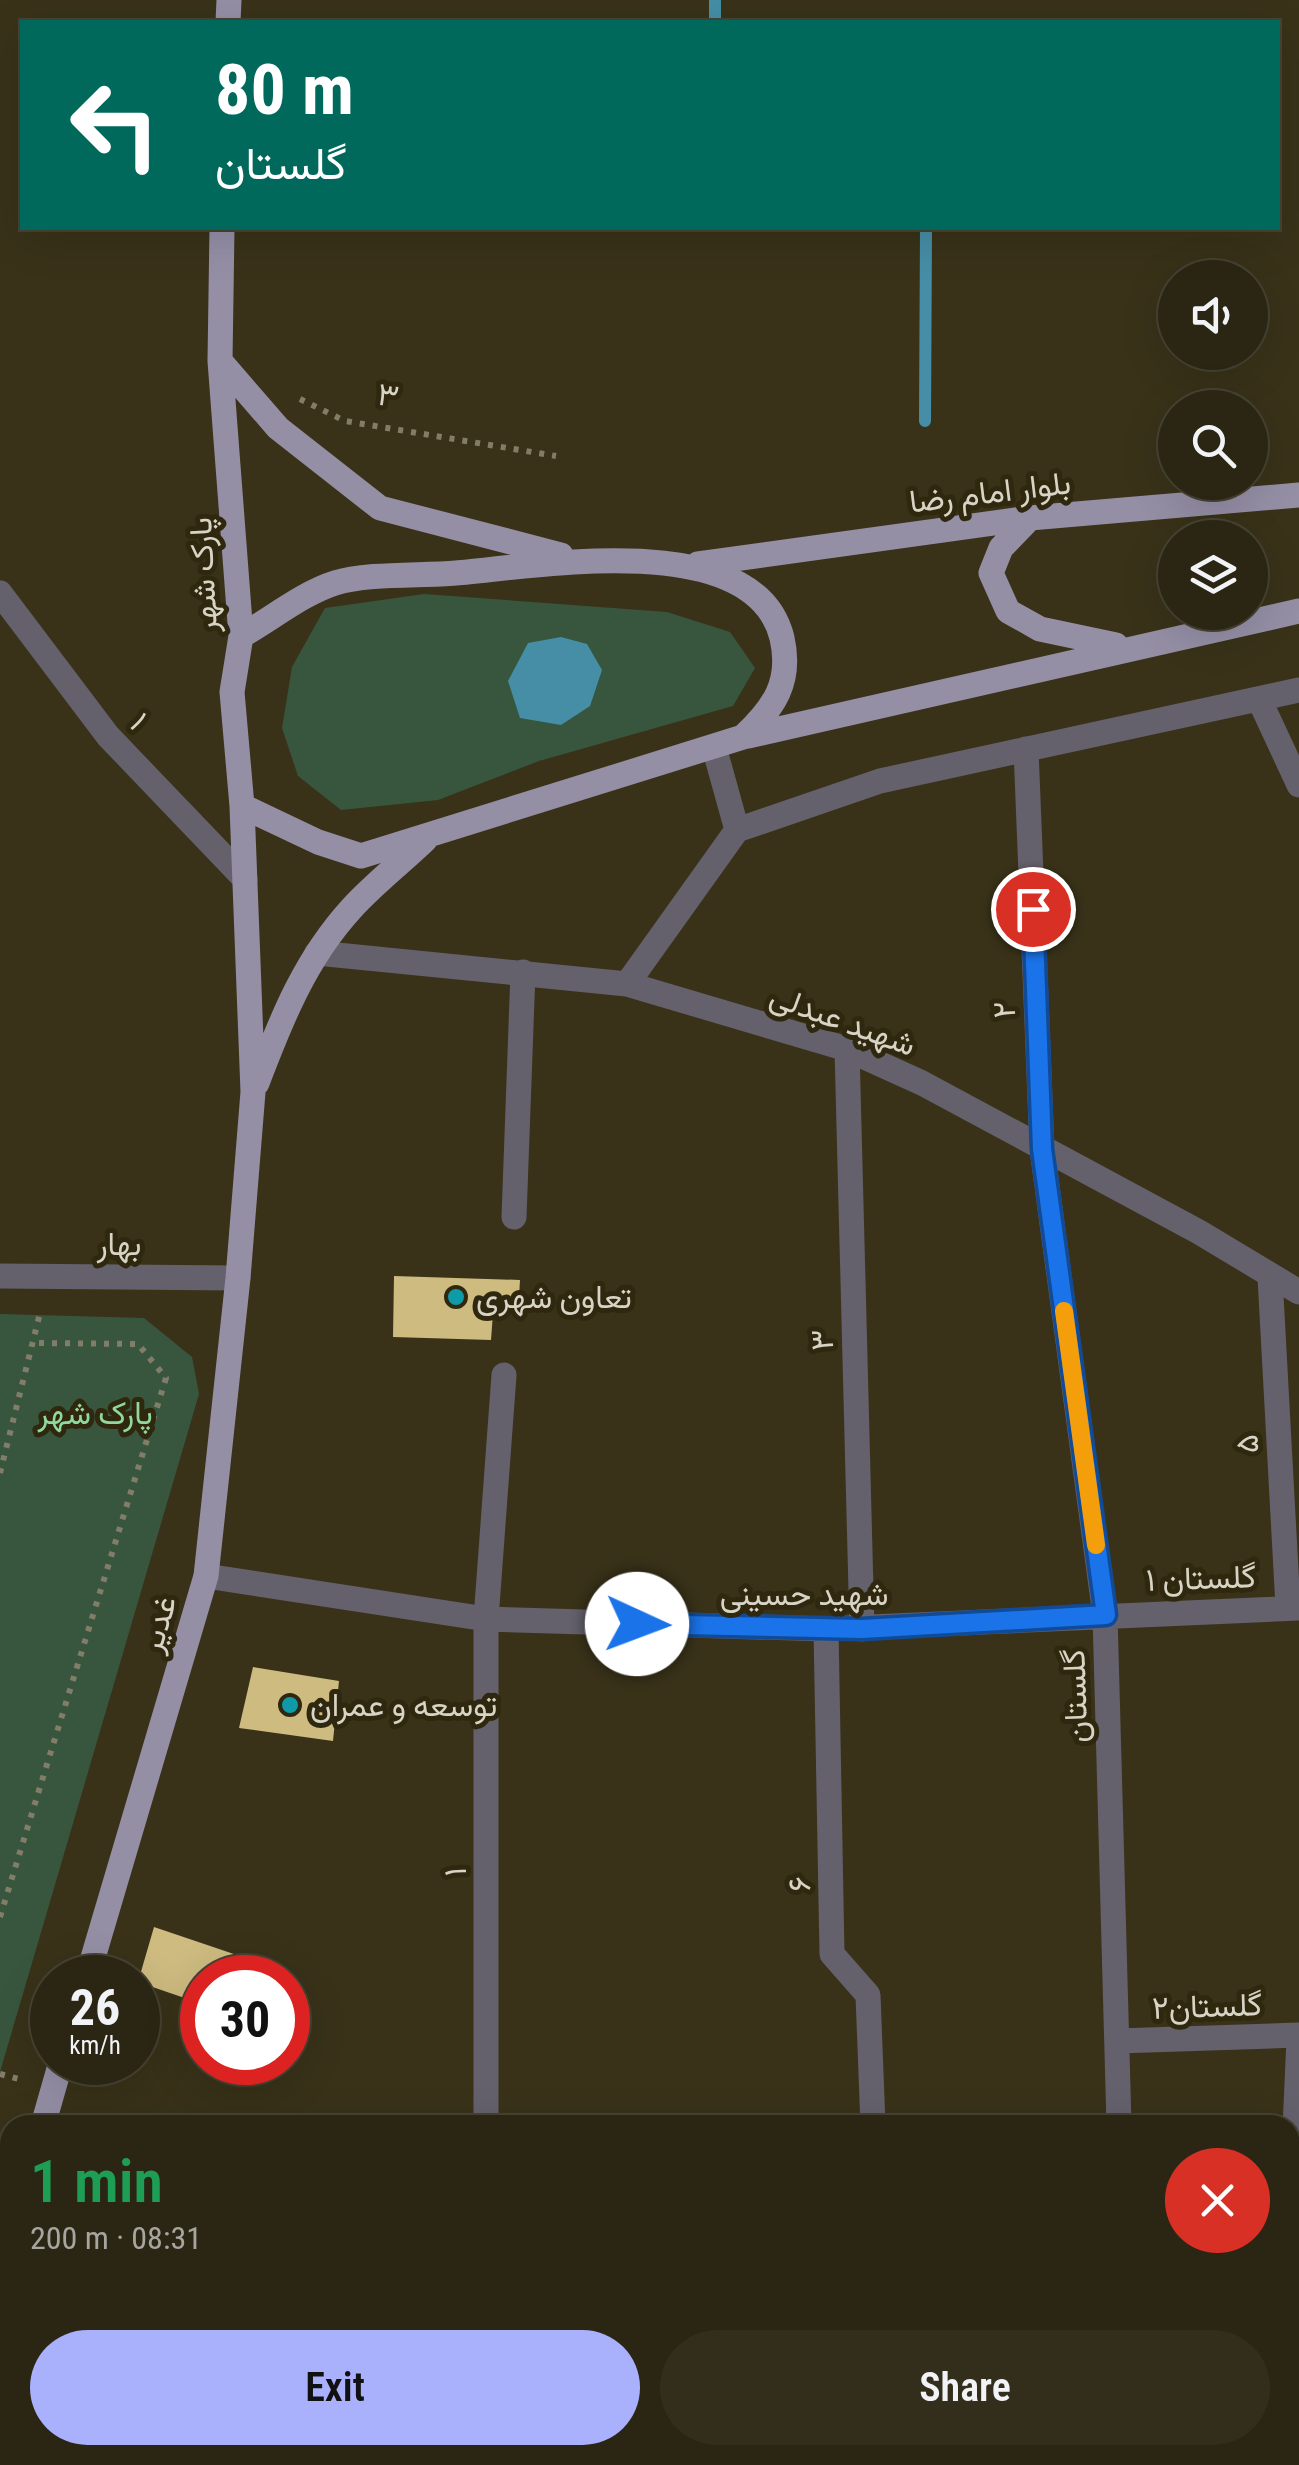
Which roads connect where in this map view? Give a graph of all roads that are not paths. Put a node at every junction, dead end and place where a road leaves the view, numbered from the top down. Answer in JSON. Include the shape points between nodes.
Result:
{"nodes":[{"id":1,"x":222,"y":230,"type":"edge"},
{"id":2,"x":220,"y":362,"type":"junction"},
{"id":3,"x":1299,"y":495,"type":"edge"},
{"id":4,"x":1030,"y":518,"type":"junction"},
{"id":5,"x":600,"y":562,"type":"junction"},
{"id":6,"x":690,"y":566,"type":"junction"},
{"id":7,"x":0,"y":593,"type":"edge"},
{"id":8,"x":1299,"y":611,"type":"edge"},
{"id":9,"x":242,"y":636,"type":"junction"},
{"id":10,"x":1126,"y":648,"type":"junction"},
{"id":11,"x":1299,"y":690,"type":"edge"},
{"id":12,"x":1259,"y":699,"type":"junction"},
{"id":13,"x":743,"y":737,"type":"junction"},
{"id":14,"x":714,"y":747,"type":"junction"},
{"id":15,"x":1026,"y":750,"type":"junction"},
{"id":16,"x":1299,"y":785,"type":"edge"},
{"id":17,"x":242,"y":806,"type":"junction"},
{"id":18,"x":736,"y":830,"type":"junction"},
{"id":19,"x":427,"y":838,"type":"junction"},
{"id":20,"x":245,"y":878,"type":"junction"},
{"id":21,"x":317,"y":953,"type":"junction"},
{"id":22,"x":523,"y":972,"type":"junction"},
{"id":23,"x":627,"y":984,"type":"junction"},
{"id":24,"x":847,"y":1049,"type":"junction"},
{"id":25,"x":253,"y":1092,"type":"junction"},
{"id":26,"x":1042,"y":1149,"type":"junction"},
{"id":27,"x":514,"y":1217,"type":"dead end"},
{"id":28,"x":0,"y":1276,"type":"edge"},
{"id":29,"x":1270,"y":1277,"type":"junction"},
{"id":30,"x":238,"y":1278,"type":"junction"},
{"id":31,"x":1299,"y":1292,"type":"edge"},
{"id":32,"x":504,"y":1374,"type":"dead end"},
{"id":33,"x":206,"y":1576,"type":"junction"},
{"id":34,"x":1294,"y":1608,"type":"edge"},
{"id":35,"x":1106,"y":1615,"type":"junction"},
{"id":36,"x":486,"y":1619,"type":"junction"},
{"id":37,"x":826,"y":1629,"type":"junction"},
{"id":38,"x":862,"y":1629,"type":"junction"},
{"id":39,"x":93,"y":1955,"type":"edge"},
{"id":40,"x":1299,"y":2037,"type":"edge"},
{"id":41,"x":1118,"y":2041,"type":"junction"},
{"id":42,"x":54,"y":2085,"type":"edge"},
{"id":43,"x":46,"y":2115,"type":"edge"},
{"id":44,"x":486,"y":2115,"type":"edge"},
{"id":45,"x":873,"y":2115,"type":"edge"},
{"id":46,"x":1119,"y":2115,"type":"edge"},
{"id":47,"x":1296,"y":2115,"type":"edge"}],
"edges":[{"from":1,"to":2,"type":"main road","name":"پارک شهر"},
{"from":2,"to":5,"type":"main road","via":[[278,428],[380,508]]},
{"from":2,"to":9,"type":"main road","name":"پارک شهر"},
{"from":3,"to":4,"type":"main road","name":"بلوار امام رضا"},
{"from":4,"to":6,"type":"main road","name":"بلوار امام رضا"},
{"from":4,"to":10,"type":"main road","via":[[1001,548],[991,574],[1008,611],[1040,629]]},
{"from":5,"to":6,"type":"main road"},
{"from":5,"to":9,"type":"main road","via":[[335,583]]},
{"from":6,"to":13,"type":"main road","via":[[737,581],[766,602],[782,635],[787,672],[772,710]]},
{"from":7,"to":20,"type":"street","name":"۱","via":[[108,736]]},
{"from":8,"to":10,"type":"main road"},
{"from":9,"to":17,"type":"main road","name":"پارک شهر","via":[[232,692]]},
{"from":10,"to":13,"type":"main road"},
{"from":11,"to":12,"type":"street"},
{"from":12,"to":15,"type":"street"},
{"from":12,"to":16,"type":"street"},
{"from":13,"to":14,"type":"main road"},
{"from":14,"to":18,"type":"street"},
{"from":14,"to":19,"type":"main road"},
{"from":15,"to":18,"type":"street","via":[[880,782]]},
{"from":15,"to":26,"type":"street","name":"۲"},
{"from":17,"to":19,"type":"main road","via":[[361,856]]},
{"from":17,"to":20,"type":"main road","name":"پارک شهر"},
{"from":18,"to":23,"type":"street"},
{"from":19,"to":21,"type":"main road","via":[[351,909]]},
{"from":20,"to":25,"type":"main road","name":"پارک شهر"},
{"from":21,"to":22,"type":"street","name":"شهید عبدلی"},
{"from":21,"to":25,"type":"main road","via":[[286,1006]]},
{"from":22,"to":23,"type":"street","name":"شهید عبدلی"},
{"from":22,"to":27,"type":"street"},
{"from":23,"to":24,"type":"street","name":"شهید عبدلی"},
{"from":24,"to":26,"type":"street","name":"شهید عبدلی"},
{"from":24,"to":38,"type":"street","name":"۳"},
{"from":25,"to":30,"type":"main road","name":"پارک شهر"},
{"from":26,"to":29,"type":"street","name":"شهید عبدلی"},
{"from":26,"to":35,"type":"street","name":"گلستان"},
{"from":28,"to":30,"type":"street","name":"بهار"},
{"from":29,"to":31,"type":"street","name":"شهید عبدلی"},
{"from":29,"to":34,"type":"street","name":"۵"},
{"from":30,"to":33,"type":"main road","name":"غدیر"},
{"from":32,"to":36,"type":"street","name":"۱"},
{"from":33,"to":36,"type":"street","name":"شهید حسینی"},
{"from":33,"to":39,"type":"main road","name":"غدیر"},
{"from":34,"to":35,"type":"street","name":"گلستان ۱"},
{"from":35,"to":38,"type":"street","name":"شهید حسینی"},
{"from":35,"to":41,"type":"street","name":"گلستان"},
{"from":36,"to":37,"type":"street","name":"شهید حسینی"},
{"from":36,"to":44,"type":"street","name":"۱"},
{"from":37,"to":38,"type":"street","name":"شهید حسینی"},
{"from":37,"to":45,"type":"street","name":"۶","via":[[832,1954],[868,1996]]},
{"from":40,"to":41,"type":"street","name":"گلستان۲"},
{"from":40,"to":47,"type":"street"},
{"from":41,"to":46,"type":"street","name":"گلستان"},
{"from":42,"to":43,"type":"main road"}]}
